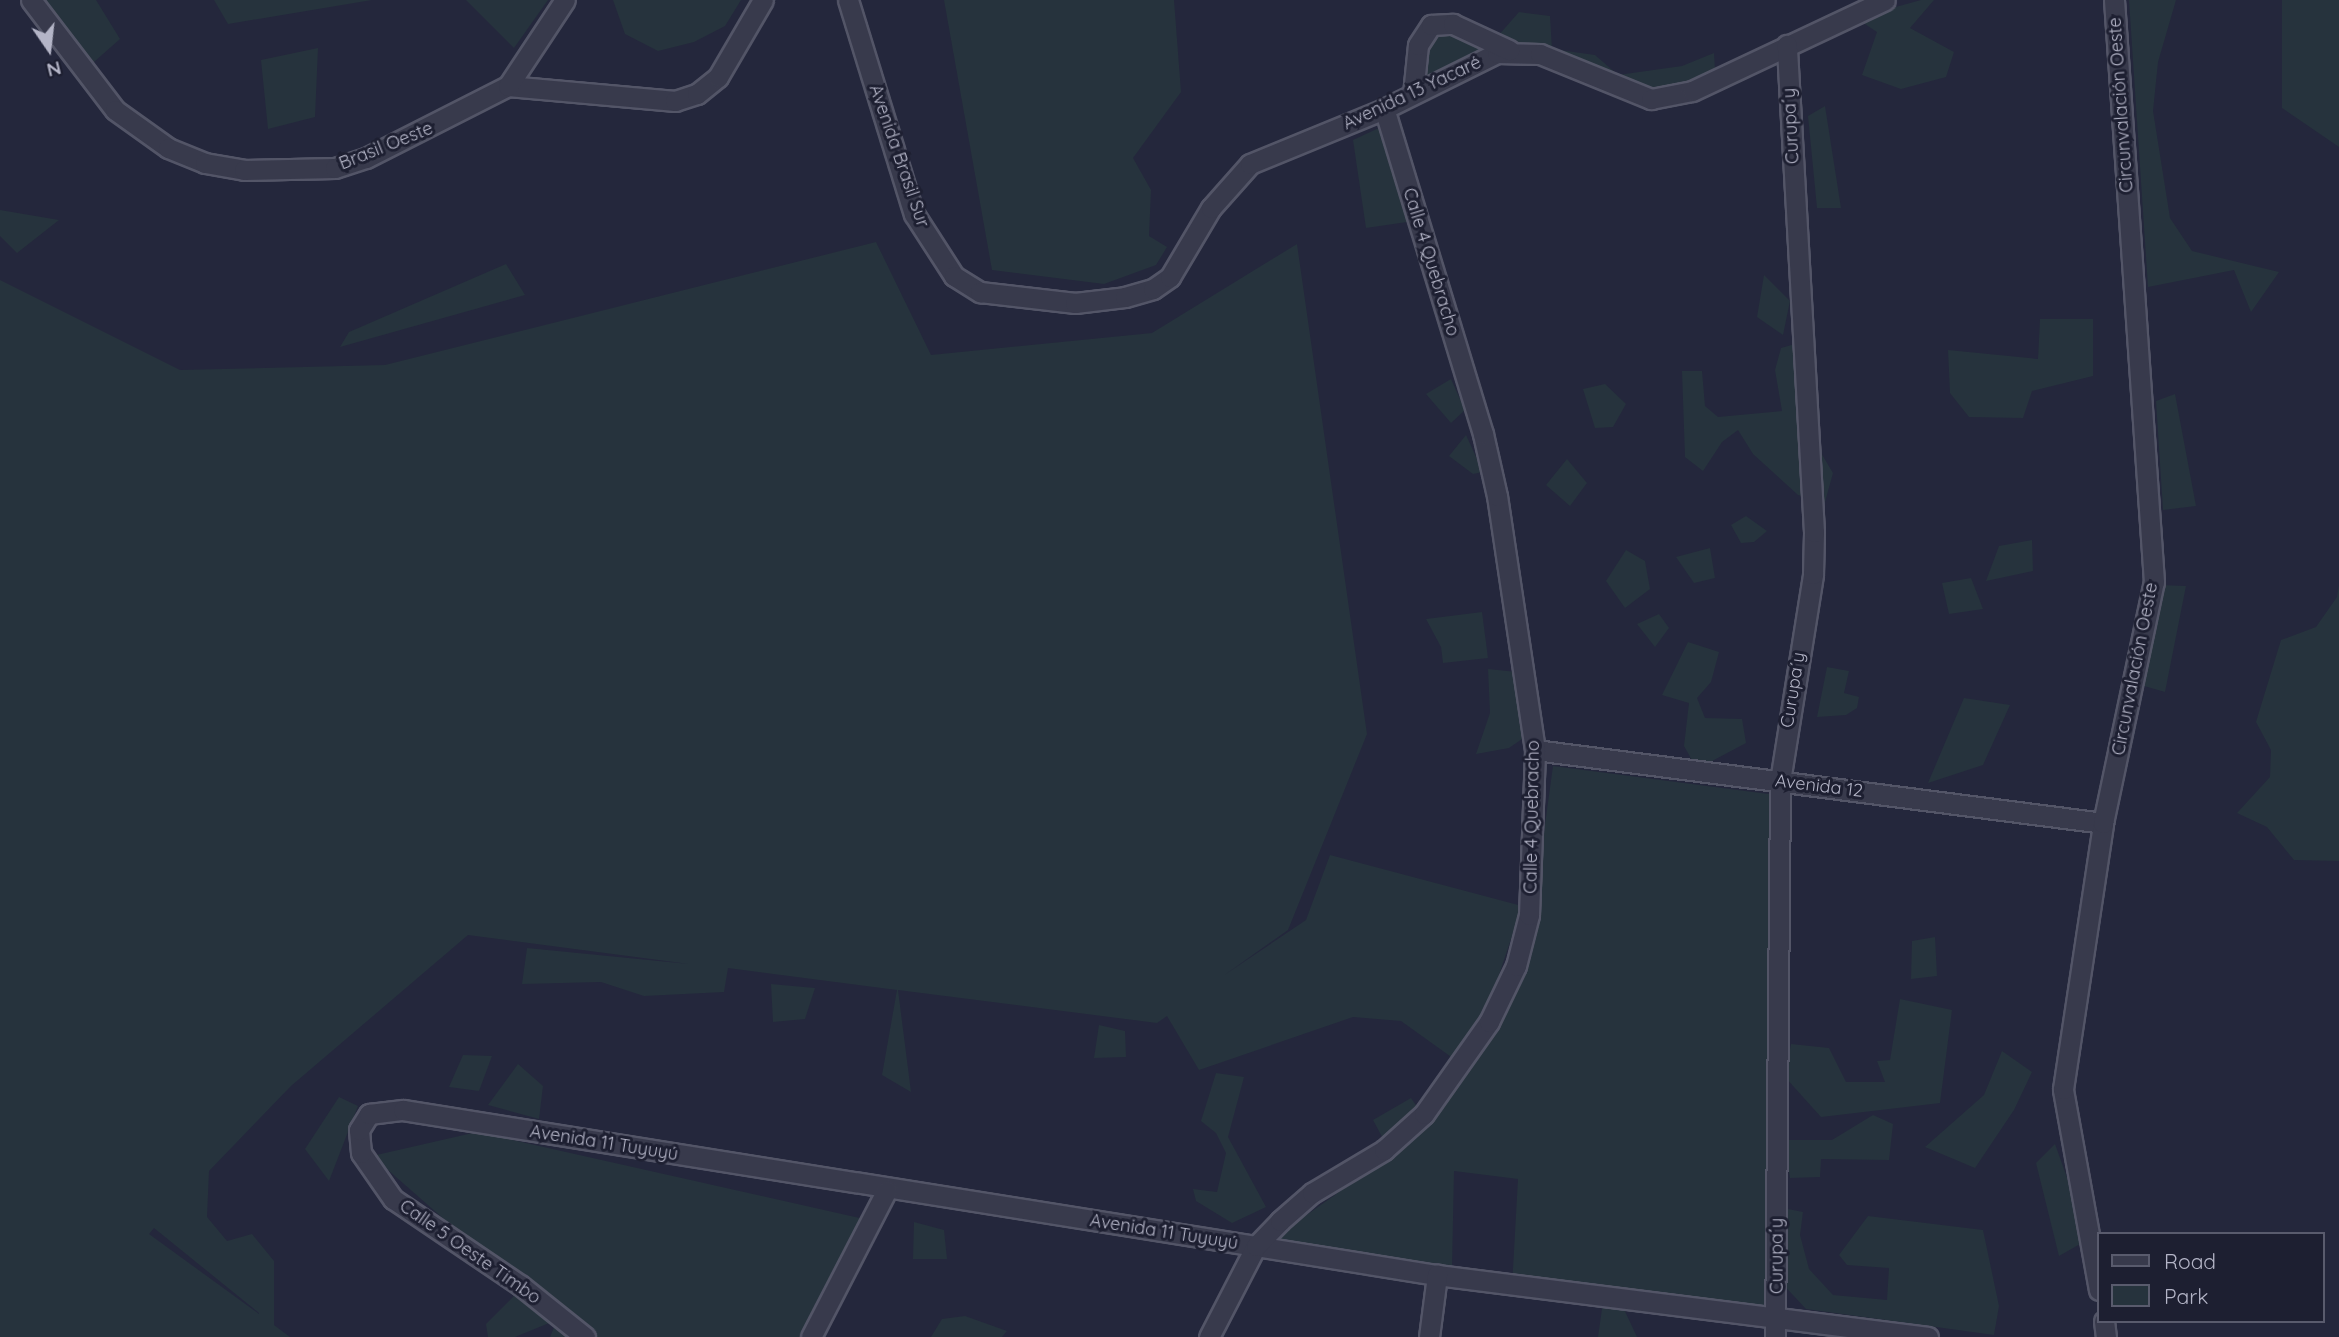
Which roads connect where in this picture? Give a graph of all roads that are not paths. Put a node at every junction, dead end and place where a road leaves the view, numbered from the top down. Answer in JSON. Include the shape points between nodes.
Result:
{"nodes":[{"id":1,"x":30,"y":0,"type":"edge"},
{"id":2,"x":565,"y":0,"type":"edge"},
{"id":3,"x":763,"y":0,"type":"edge"},
{"id":4,"x":848,"y":0,"type":"edge"},
{"id":5,"x":1885,"y":0,"type":"edge"},
{"id":6,"x":2114,"y":0,"type":"edge"},
{"id":7,"x":1787,"y":45,"type":"junction"},
{"id":8,"x":1509,"y":50,"type":"junction"},
{"id":9,"x":508,"y":86,"type":"junction"},
{"id":10,"x":1413,"y":94,"type":"junction"},
{"id":11,"x":1384,"y":109,"type":"junction"},
{"id":12,"x":980,"y":292,"type":"joint"},
{"id":13,"x":1535,"y":750,"type":"junction"},
{"id":14,"x":1780,"y":781,"type":"junction"},
{"id":15,"x":2104,"y":823,"type":"junction"},
{"id":16,"x":403,"y":1110,"type":"joint"},
{"id":17,"x":887,"y":1190,"type":"junction"},
{"id":18,"x":1256,"y":1246,"type":"junction"},
{"id":19,"x":1437,"y":1275,"type":"junction"},
{"id":20,"x":2098,"y":1284,"type":"edge"},
{"id":21,"x":1776,"y":1328,"type":"edge"},
{"id":22,"x":585,"y":1337,"type":"edge"},
{"id":23,"x":811,"y":1337,"type":"edge"},
{"id":24,"x":1209,"y":1337,"type":"edge"},
{"id":25,"x":1429,"y":1337,"type":"edge"},
{"id":26,"x":1928,"y":1337,"type":"edge"}],
"edges":[{"from":1,"to":9,"type":"street","name":"Brasil Oeste","via":[[115,110],[168,148],[205,163],[244,170],[335,168],[366,158]]},
{"from":2,"to":9,"type":"street","name":"Brasil Oeste"},
{"from":3,"to":9,"type":"street","via":[[732,59],[697,94],[675,101]]},
{"from":4,"to":12,"type":"street","name":"Avenida Brasil Sur","via":[[914,214],[954,276]]},
{"from":5,"to":7,"type":"street"},
{"from":6,"to":15,"type":"street","name":"Circunvalación Oeste","via":[[2154,582]]},
{"from":7,"to":8,"type":"street","via":[[1692,91],[1651,99],[1540,54]]},
{"from":7,"to":14,"type":"street","name":"Curupa´y","via":[[1814,532],[1813,574]]},
{"from":8,"to":10,"type":"street","name":"Avenida 13 Yacaré"},
{"from":8,"to":10,"type":"street","via":[[1453,24],[1432,25],[1418,45]]},
{"from":10,"to":11,"type":"street","name":"Avenida 13 Yacaré"},
{"from":11,"to":12,"type":"street","name":"Avenida 13 Yacaré","via":[[1250,164],[1212,208],[1170,277],[1153,289],[1075,303]]},
{"from":11,"to":13,"type":"street","name":"Calle 4 Quebracho","via":[[1483,434],[1497,496]]},
{"from":13,"to":14,"type":"street","name":"Avenida 12"},
{"from":13,"to":18,"type":"street","name":"Calle 4 Quebracho","via":[[1529,915],[1516,966],[1489,1022],[1424,1115],[1384,1150],[1312,1193]]},
{"from":14,"to":15,"type":"street","name":"Avenida 12"},
{"from":14,"to":21,"type":"street","name":"Curupa´y"},
{"from":15,"to":20,"type":"street","name":"Circunvalación Oeste","via":[[2063,1089]]},
{"from":16,"to":17,"type":"street","name":"Avenida 11 Tuyuyú"},
{"from":16,"to":22,"type":"street","name":"Calle 5 Oeste Timbo","via":[[378,1110],[363,1120],[358,1139],[364,1163],[393,1199],[520,1285]]},
{"from":17,"to":18,"type":"street","name":"Avenida 11 Tuyuyú"},
{"from":17,"to":23,"type":"street"},
{"from":18,"to":19,"type":"street","name":"Avenida 11 Tuyuyú"},
{"from":18,"to":24,"type":"street","name":"Calle 4 Quebracho"},
{"from":19,"to":21,"type":"street","name":"Avenida 11 Tuyuyú"},
{"from":19,"to":25,"type":"street"},
{"from":21,"to":26,"type":"street","name":"Avenida 11 Tuyuyú"}]}
